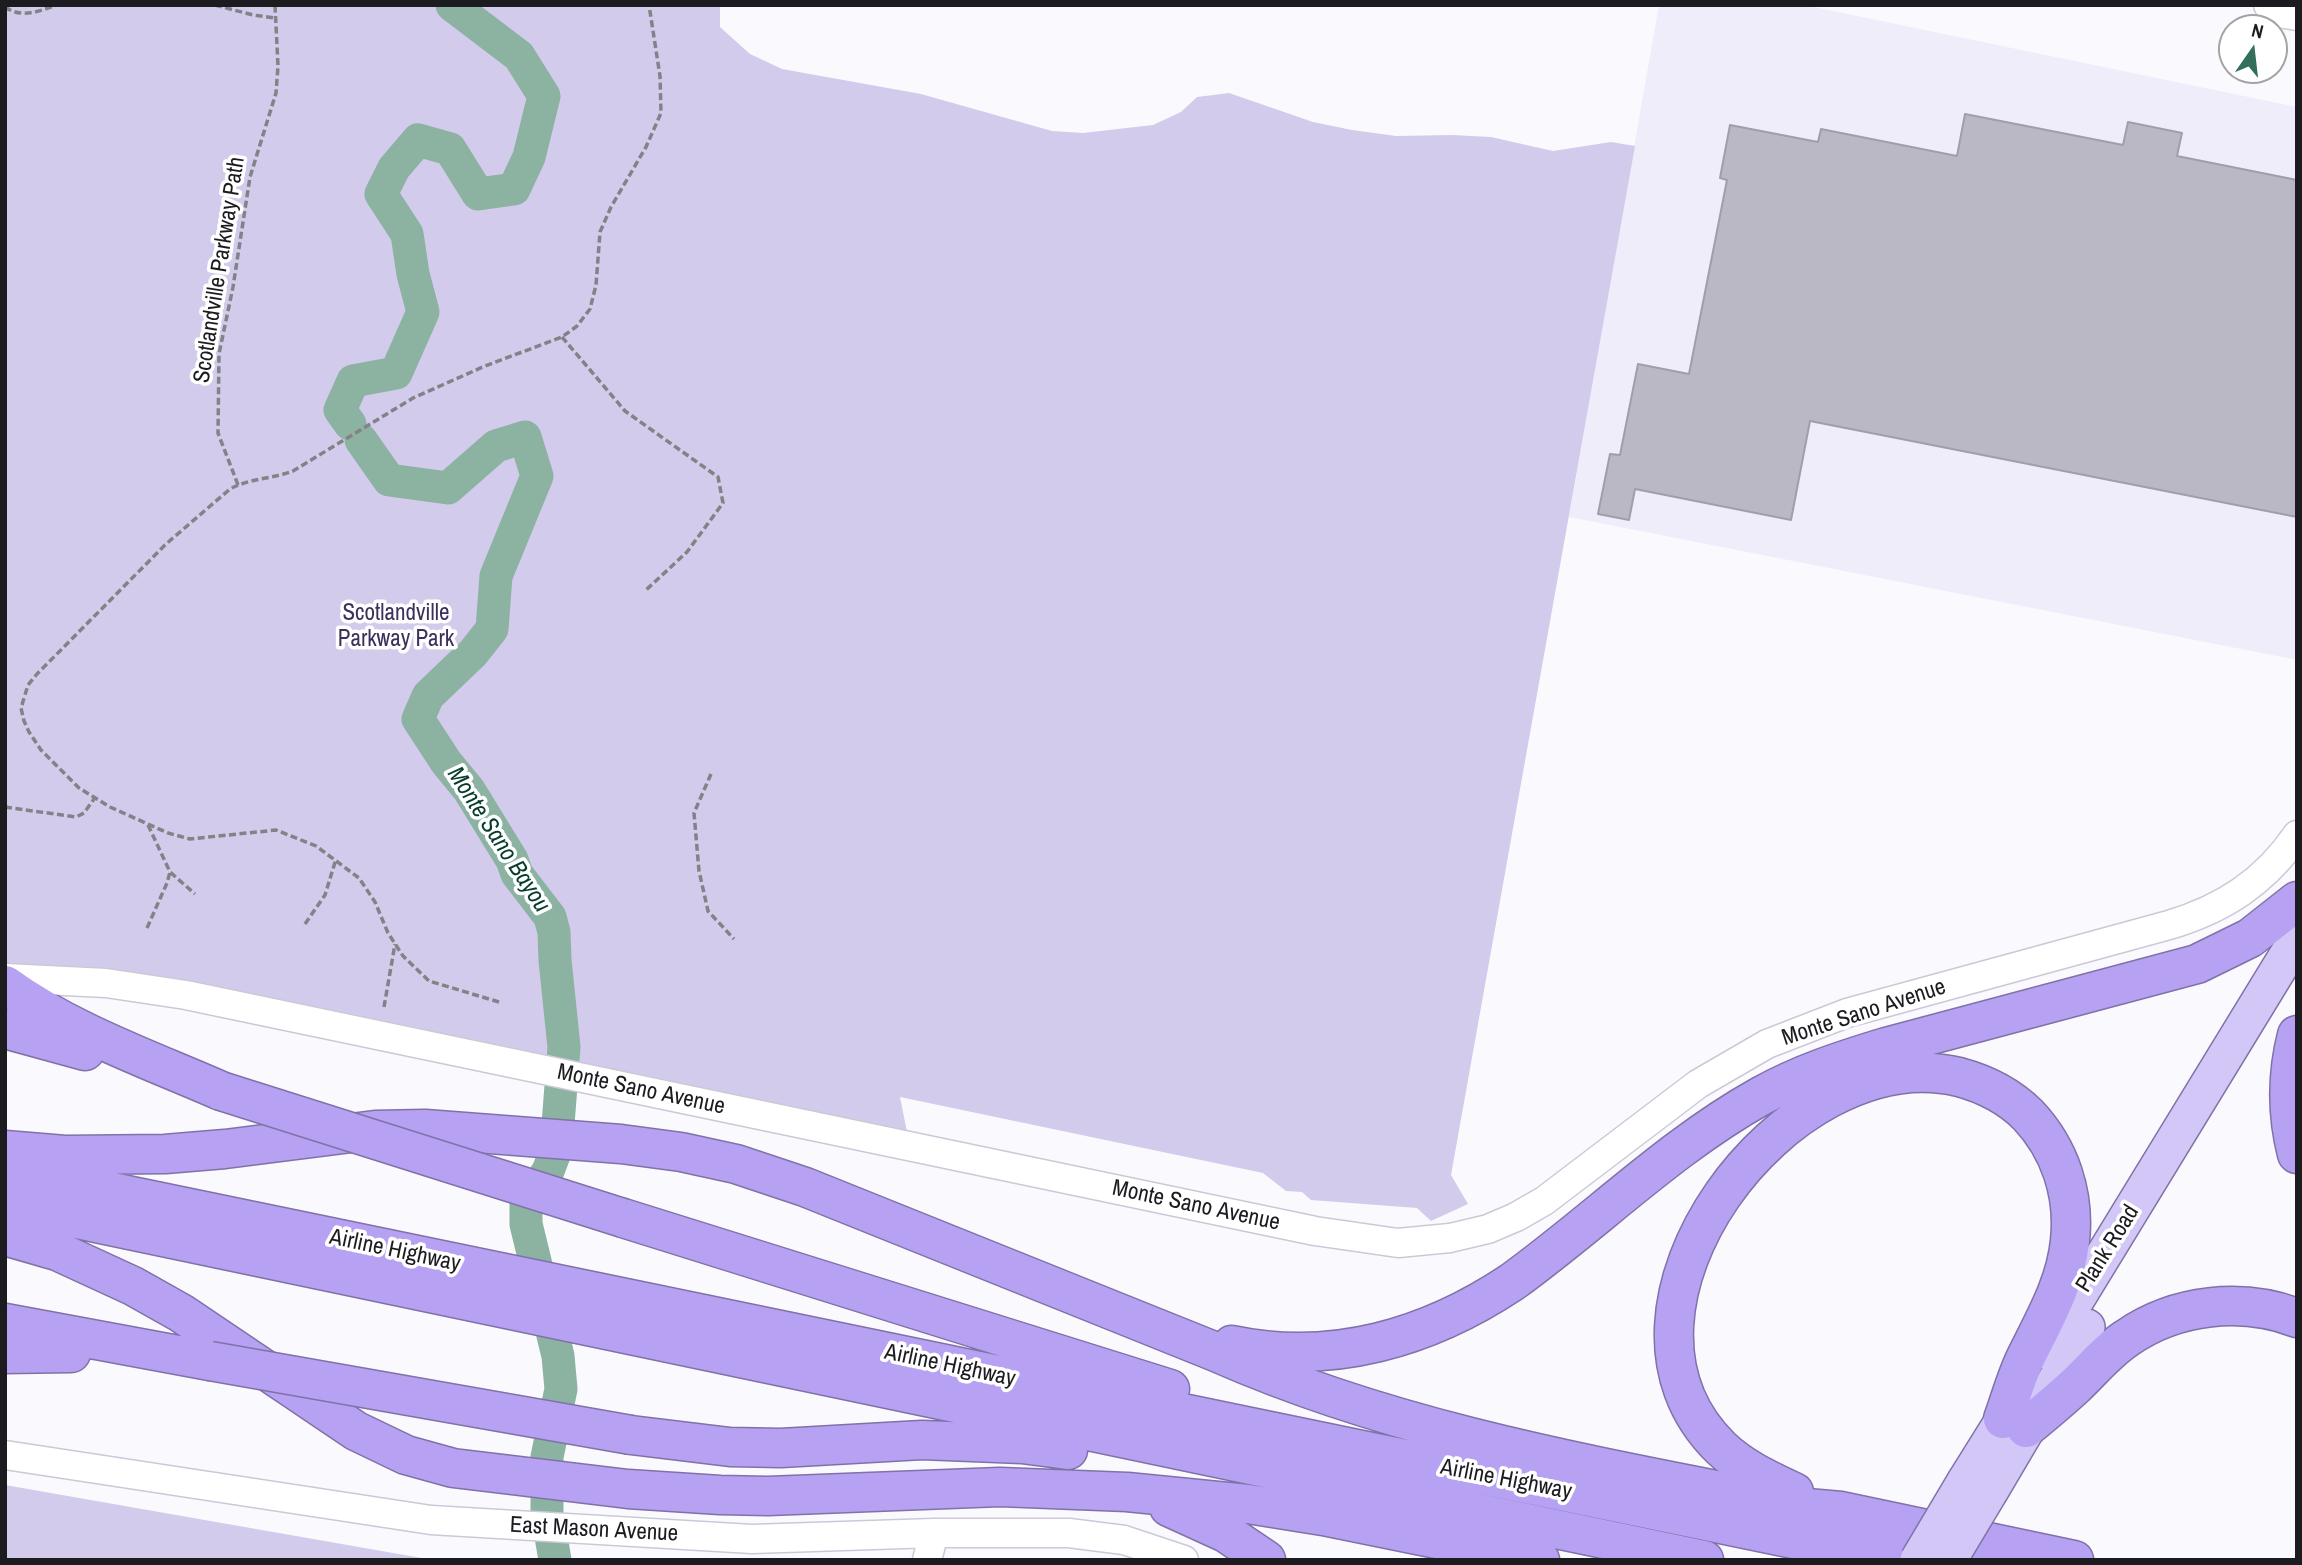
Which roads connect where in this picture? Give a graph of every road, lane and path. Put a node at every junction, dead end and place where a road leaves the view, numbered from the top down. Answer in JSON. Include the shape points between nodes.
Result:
{"nodes":[{"id":1,"x":57,"y":5,"type":"edge"},
{"id":2,"x":215,"y":5,"type":"edge"},
{"id":3,"x":275,"y":5,"type":"edge"},
{"id":4,"x":649,"y":5,"type":"edge"},
{"id":5,"x":2268,"y":5,"type":"edge"},
{"id":6,"x":5,"y":7,"type":"edge"},
{"id":7,"x":2297,"y":16,"type":"edge"},
{"id":8,"x":275,"y":18,"type":"junction"},
{"id":9,"x":562,"y":337,"type":"junction"},
{"id":10,"x":238,"y":485,"type":"junction"},
{"id":11,"x":646,"y":590,"type":"dead end"},
{"id":12,"x":711,"y":774,"type":"dead end"},
{"id":13,"x":94,"y":799,"type":"junction"},
{"id":14,"x":5,"y":807,"type":"edge"},
{"id":15,"x":147,"y":823,"type":"junction"},
{"id":16,"x":2297,"y":835,"type":"edge"},
{"id":17,"x":336,"y":859,"type":"junction"},
{"id":18,"x":170,"y":872,"type":"junction"},
{"id":19,"x":195,"y":894,"type":"dead end"},
{"id":20,"x":2297,"y":901,"type":"edge"},
{"id":21,"x":305,"y":924,"type":"dead end"},
{"id":22,"x":147,"y":928,"type":"dead end"},
{"id":23,"x":734,"y":939,"type":"dead end"},
{"id":24,"x":2297,"y":939,"type":"edge"},
{"id":25,"x":395,"y":944,"type":"junction"},
{"id":26,"x":5,"y":978,"type":"edge"},
{"id":27,"x":2297,"y":981,"type":"edge"},
{"id":28,"x":5,"y":985,"type":"edge"},
{"id":29,"x":499,"y":1002,"type":"dead end"},
{"id":30,"x":384,"y":1007,"type":"dead end"},
{"id":31,"x":5,"y":1029,"type":"edge"},
{"id":32,"x":2297,"y":1034,"type":"edge"},
{"id":33,"x":221,"y":1091,"type":"junction"},
{"id":34,"x":5,"y":1150,"type":"edge"},
{"id":35,"x":2297,"y":1154,"type":"edge"},
{"id":36,"x":5,"y":1170,"type":"edge"},
{"id":37,"x":5,"y":1204,"type":"edge"},
{"id":38,"x":5,"y":1236,"type":"edge"},
{"id":39,"x":2297,"y":1318,"type":"edge"},
{"id":40,"x":5,"y":1323,"type":"edge"},
{"id":41,"x":1192,"y":1342,"type":"junction"},
{"id":42,"x":5,"y":1354,"type":"edge"},
{"id":43,"x":210,"y":1361,"type":"junction"},
{"id":44,"x":1223,"y":1423,"type":"junction"},
{"id":45,"x":2015,"y":1424,"type":"junction"},
{"id":46,"x":5,"y":1455,"type":"edge"},
{"id":47,"x":1297,"y":1475,"type":"junction"},
{"id":48,"x":1978,"y":1485,"type":"junction"},
{"id":49,"x":1127,"y":1493,"type":"junction"},
{"id":50,"x":1841,"y":1511,"type":"junction"},
{"id":51,"x":930,"y":1546,"type":"edge"},
{"id":52,"x":1167,"y":1557,"type":"edge"},
{"id":53,"x":1266,"y":1560,"type":"edge"},
{"id":54,"x":1540,"y":1560,"type":"edge"},
{"id":55,"x":1704,"y":1560,"type":"edge"},
{"id":56,"x":1895,"y":1560,"type":"edge"},
{"id":57,"x":1918,"y":1560,"type":"edge"},
{"id":58,"x":1949,"y":1560,"type":"edge"},
{"id":59,"x":2074,"y":1560,"type":"edge"}],
"edges":[{"from":1,"to":6,"type":"path","via":[[29,14]]},
{"from":2,"to":8,"type":"path"},
{"from":3,"to":8,"type":"path","name":"Scotlandville Parkway Path"},
{"from":4,"to":9,"type":"path","via":[[661,113],[600,232],[590,309]]},
{"from":5,"to":7,"type":"street","via":[[2273,12]]},
{"from":8,"to":10,"type":"path","name":"Scotlandville Parkway Path","via":[[276,93],[250,177],[219,354],[216,421]]},
{"from":9,"to":10,"type":"path","via":[[421,394],[293,471]]},
{"from":9,"to":11,"type":"path","via":[[625,411],[718,477],[723,503],[687,552]]},
{"from":10,"to":13,"type":"path","via":[[166,544],[28,685],[22,708],[29,732],[41,750]]},
{"from":12,"to":23,"type":"path","via":[[694,813],[699,871],[708,911]]},
{"from":13,"to":14,"type":"path","via":[[76,817]]},
{"from":13,"to":15,"type":"path"},
{"from":15,"to":17,"type":"path","via":[[190,839],[276,830]]},
{"from":15,"to":18,"type":"path"},
{"from":16,"to":26,"type":"street","name":"Monte Sano Avenue","via":[[2258,881],[2204,913],[1847,1013],[1767,1044],[1698,1084],[1536,1206],[1488,1229],[1398,1243],[1341,1236],[186,995],[96,982]]},
{"from":17,"to":21,"type":"path","via":[[325,895]]},
{"from":17,"to":25,"type":"path","via":[[359,878]]},
{"from":18,"to":19,"type":"path"},
{"from":18,"to":22,"type":"path"},
{"from":20,"to":41,"type":"highway","via":[[2250,938],[2197,964],[1886,1047],[1787,1082],[1705,1131],[1512,1282],[1422,1330],[1376,1344],[1321,1352]]},
{"from":24,"to":45,"type":"main road","name":"Plank Road"},
{"from":25,"to":29,"type":"path","via":[[429,981]]},
{"from":25,"to":30,"type":"path"},
{"from":27,"to":45,"type":"main road","name":"Plank Road"},
{"from":28,"to":33,"type":"highway","via":[[65,1023]]},
{"from":31,"to":33,"type":"highway"},
{"from":32,"to":35,"type":"highway","via":[[2289,1093]]},
{"from":33,"to":44,"type":"highway","bridge":true,"via":[[1205,1400]]},
{"from":34,"to":41,"type":"highway","via":[[165,1154],[375,1130],[425,1129],[621,1144],[710,1157],[794,1183]]},
{"from":36,"to":44,"type":"highway","name":"Airline Highway"},
{"from":37,"to":47,"type":"highway","name":"Airline Highway"},
{"from":38,"to":49,"type":"highway","via":[[84,1262],[159,1300],[331,1415],[373,1440],[426,1461],[489,1473],[685,1494],[768,1496],[989,1488]]},
{"from":39,"to":45,"type":"highway","via":[[2241,1305],[2169,1317],[2129,1336],[2076,1385]]},
{"from":40,"to":43,"type":"highway"},
{"from":41,"to":50,"type":"highway","via":[[1331,1398],[1432,1428],[1708,1488]]},
{"from":42,"to":43,"type":"highway"},
{"from":43,"to":47,"type":"highway","bridge":true,"via":[[685,1442],[754,1448],[984,1441],[1118,1455],[1198,1469]]},
{"from":44,"to":56,"type":"highway","name":"Airline Highway"},
{"from":45,"to":48,"type":"main road","name":"Plank Road"},
{"from":45,"to":50,"type":"highway","via":[[2024,1362],[2068,1258],[2069,1196],[2052,1145],[2014,1102],[1984,1086],[1942,1074],[1887,1078],[1816,1106],[1754,1155],[1711,1213],[1678,1297],[1674,1353],[1679,1383],[1691,1410],[1723,1450],[1768,1480]]},
{"from":46,"to":51,"type":"street","name":"East Mason Avenue","via":[[372,1512],[489,1524]]},
{"from":47,"to":55,"type":"highway","name":"Airline Highway"},
{"from":48,"to":57,"type":"main road","name":"Plank Road","bridge":true},
{"from":48,"to":58,"type":"main road","name":"Plank Road","bridge":true},
{"from":49,"to":53,"type":"highway","via":[[1203,1521]]},
{"from":49,"to":54,"type":"highway","via":[[1323,1516]]},
{"from":50,"to":59,"type":"highway"},
{"from":51,"to":52,"type":"street","name":"East Mason Avenue","via":[[1004,1532],[1079,1534],[1115,1538]]}]}
